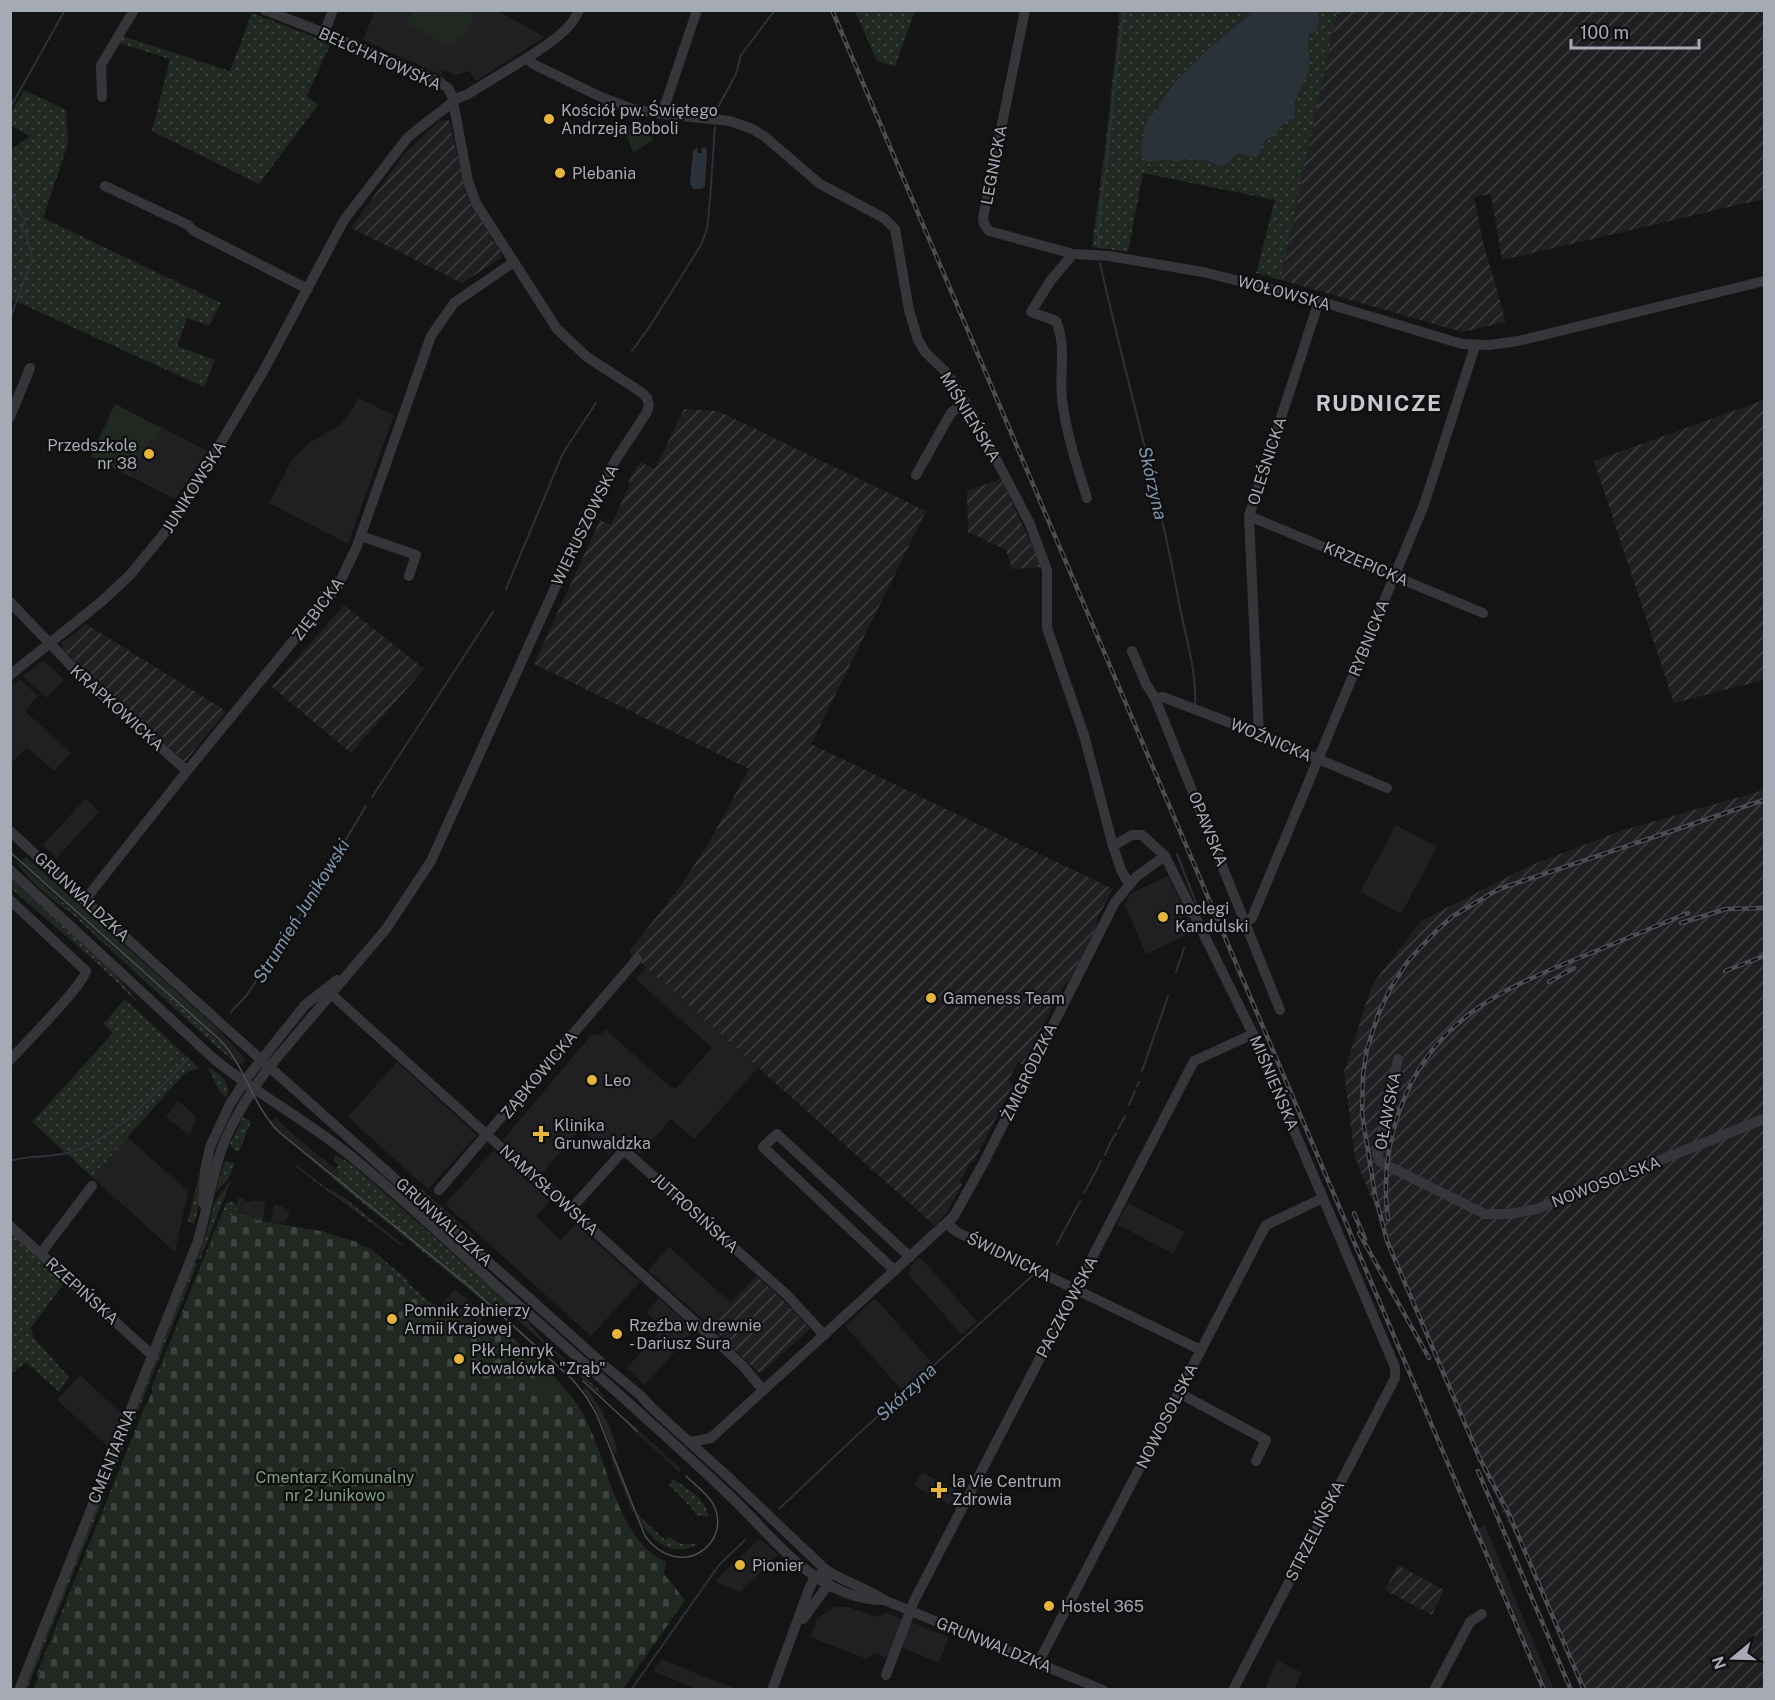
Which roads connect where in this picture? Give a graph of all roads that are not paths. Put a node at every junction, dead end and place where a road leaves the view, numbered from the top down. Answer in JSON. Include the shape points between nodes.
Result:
{"nodes":[{"id":1,"x":134,"y":10,"type":"edge"},
{"id":2,"x":265,"y":10,"type":"edge"},
{"id":3,"x":333,"y":10,"type":"edge"},
{"id":4,"x":579,"y":10,"type":"edge"},
{"id":5,"x":697,"y":10,"type":"edge"},
{"id":6,"x":1025,"y":10,"type":"edge"},
{"id":7,"x":318,"y":31,"type":"junction"},
{"id":8,"x":527,"y":58,"type":"junction"},
{"id":9,"x":102,"y":97,"type":"dead end"},
{"id":10,"x":453,"y":102,"type":"junction"},
{"id":11,"x":662,"y":114,"type":"junction"},
{"id":12,"x":105,"y":186,"type":"dead end"},
{"id":13,"x":1074,"y":254,"type":"junction"},
{"id":14,"x":514,"y":262,"type":"junction"},
{"id":15,"x":1764,"y":281,"type":"edge"},
{"id":16,"x":308,"y":289,"type":"junction"},
{"id":17,"x":1319,"y":301,"type":"junction"},
{"id":18,"x":1475,"y":346,"type":"junction"},
{"id":19,"x":30,"y":368,"type":"dead end"},
{"id":20,"x":964,"y":402,"type":"junction"},
{"id":21,"x":10,"y":417,"type":"edge"},
{"id":22,"x":916,"y":475,"type":"dead end"},
{"id":23,"x":1087,"y":498,"type":"dead end"},
{"id":24,"x":1249,"y":516,"type":"junction"},
{"id":25,"x":361,"y":536,"type":"junction"},
{"id":26,"x":409,"y":576,"type":"dead end"},
{"id":27,"x":1394,"y":576,"type":"junction"},
{"id":28,"x":10,"y":602,"type":"edge"},
{"id":29,"x":1483,"y":613,"type":"dead end"},
{"id":30,"x":48,"y":644,"type":"junction"},
{"id":31,"x":1132,"y":651,"type":"dead end"},
{"id":32,"x":10,"y":675,"type":"edge"},
{"id":33,"x":1155,"y":698,"type":"junction"},
{"id":34,"x":1258,"y":734,"type":"junction"},
{"id":35,"x":1318,"y":760,"type":"junction"},
{"id":36,"x":187,"y":771,"type":"junction"},
{"id":37,"x":1386,"y":788,"type":"dead end"},
{"id":38,"x":10,"y":831,"type":"edge"},
{"id":39,"x":1113,"y":846,"type":"junction"},
{"id":40,"x":1165,"y":856,"type":"junction"},
{"id":41,"x":10,"y":870,"type":"edge"},
{"id":42,"x":1130,"y":884,"type":"junction"},
{"id":43,"x":10,"y":900,"type":"edge"},
{"id":44,"x":84,"y":901,"type":"junction"},
{"id":45,"x":1246,"y":922,"type":"junction"},
{"id":46,"x":637,"y":959,"type":"dead end"},
{"id":47,"x":346,"y":974,"type":"junction"},
{"id":48,"x":331,"y":994,"type":"junction"},
{"id":49,"x":1280,"y":1010,"type":"dead end"},
{"id":50,"x":1253,"y":1034,"type":"junction"},
{"id":51,"x":1398,"y":1059,"type":"dead end"},
{"id":52,"x":10,"y":1060,"type":"edge"},
{"id":53,"x":266,"y":1063,"type":"junction"},
{"id":54,"x":249,"y":1085,"type":"junction"},
{"id":55,"x":1764,"y":1119,"type":"edge"},
{"id":56,"x":488,"y":1135,"type":"junction"},
{"id":57,"x":1380,"y":1162,"type":"joint"},
{"id":58,"x":92,"y":1186,"type":"dead end"},
{"id":59,"x":439,"y":1190,"type":"dead end"},
{"id":60,"x":1323,"y":1198,"type":"junction"},
{"id":61,"x":570,"y":1210,"type":"junction"},
{"id":62,"x":947,"y":1224,"type":"junction"},
{"id":63,"x":10,"y":1226,"type":"edge"},
{"id":64,"x":41,"y":1253,"type":"junction"},
{"id":65,"x":910,"y":1257,"type":"junction"},
{"id":66,"x":895,"y":1270,"type":"junction"},
{"id":67,"x":1077,"y":1290,"type":"junction"},
{"id":68,"x":824,"y":1335,"type":"junction"},
{"id":69,"x":1201,"y":1350,"type":"junction"},
{"id":70,"x":153,"y":1356,"type":"junction"},
{"id":71,"x":1396,"y":1373,"type":"joint"},
{"id":72,"x":763,"y":1390,"type":"junction"},
{"id":73,"x":1179,"y":1393,"type":"junction"},
{"id":74,"x":711,"y":1438,"type":"junction"},
{"id":75,"x":690,"y":1442,"type":"junction"},
{"id":76,"x":711,"y":1461,"type":"junction"},
{"id":77,"x":1256,"y":1461,"type":"dead end"},
{"id":78,"x":826,"y":1570,"type":"junction"},
{"id":79,"x":815,"y":1577,"type":"junction"},
{"id":80,"x":828,"y":1585,"type":"junction"},
{"id":81,"x":884,"y":1600,"type":"junction"},
{"id":82,"x":910,"y":1610,"type":"junction"},
{"id":83,"x":1482,"y":1614,"type":"dead end"},
{"id":84,"x":796,"y":1630,"type":"junction"},
{"id":85,"x":1038,"y":1663,"type":"junction"},
{"id":86,"x":888,"y":1672,"type":"dead end"},
{"id":87,"x":19,"y":1689,"type":"edge"},
{"id":88,"x":772,"y":1689,"type":"edge"},
{"id":89,"x":1103,"y":1689,"type":"edge"},
{"id":90,"x":1233,"y":1689,"type":"edge"},
{"id":91,"x":1434,"y":1689,"type":"edge"}],
"edges":[{"from":1,"to":9,"type":"street","via":[[101,65]]},
{"from":2,"to":7,"type":"street","name":"BEŁCHATOWSKA"},
{"from":3,"to":7,"type":"street"},
{"from":4,"to":8,"type":"street","via":[[569,26]]},
{"from":5,"to":11,"type":"street"},
{"from":6,"to":13,"type":"street","name":"LEGNICKA","via":[[984,224],[989,231]]},
{"from":7,"to":10,"type":"street","name":"BEŁCHATOWSKA","via":[[438,81],[450,92]]},
{"from":8,"to":10,"type":"street"},
{"from":8,"to":11,"type":"street","name":"MIŚNIEŃSKA","via":[[617,105]]},
{"from":10,"to":14,"type":"street","name":"WIERUSZOWSKA","via":[[470,191]]},
{"from":10,"to":16,"type":"street","name":"JUNIKOWSKA","via":[[399,148],[341,225]]},
{"from":11,"to":20,"type":"street","name":"MIŚNIEŃSKA","via":[[730,121],[752,129],[820,184],[890,222],[898,239],[909,310],[918,340],[948,374]]},
{"from":12,"to":16,"type":"street"},
{"from":13,"to":17,"type":"street","name":"WOŁOWSKA","via":[[1203,272]]},
{"from":13,"to":23,"type":"street","via":[[1031,312],[1056,321],[1061,331],[1065,421]]},
{"from":14,"to":25,"type":"street","name":"ZIĘBICKA","via":[[454,303],[431,336]]},
{"from":14,"to":47,"type":"street","name":"WIERUSZOWSKA","via":[[557,328],[587,357],[641,392],[647,398],[648,412],[598,493],[437,850],[399,911]]},
{"from":15,"to":18,"type":"street","name":"WOŁOWSKA","via":[[1518,341]]},
{"from":16,"to":30,"type":"street","name":"JUNIKOWSKA","via":[[176,520],[130,575]]},
{"from":17,"to":18,"type":"street","name":"WOŁOWSKA"},
{"from":17,"to":24,"type":"street","name":"OLEŚNICKA"},
{"from":18,"to":27,"type":"street","name":"RYBNICKA","via":[[1424,505]]},
{"from":19,"to":21,"type":"street"},
{"from":20,"to":22,"type":"street","via":[[951,413]]},
{"from":20,"to":39,"type":"street","name":"MIŚNIEŃSKA","via":[[1030,524],[1047,570],[1047,628],[1084,735]]},
{"from":24,"to":27,"type":"street","name":"KRZEPICKA"},
{"from":24,"to":34,"type":"street","name":"OLEŚNICKA"},
{"from":25,"to":26,"type":"street","via":[[416,555]]},
{"from":25,"to":36,"type":"street","name":"ZIĘBICKA","via":[[349,565],[324,605]]},
{"from":27,"to":29,"type":"street","name":"KRZEPICKA"},
{"from":27,"to":35,"type":"street","name":"RYBNICKA"},
{"from":28,"to":30,"type":"street","name":"KRAPKOWICKA"},
{"from":30,"to":32,"type":"street","name":"JUNIKOWSKA"},
{"from":30,"to":36,"type":"street","name":"KRAPKOWICKA"},
{"from":31,"to":33,"type":"street","name":"OPAWSKA"},
{"from":33,"to":34,"type":"street","name":"WOŹNICKA","via":[[1163,697]]},
{"from":33,"to":45,"type":"street","name":"OPAWSKA"},
{"from":34,"to":35,"type":"street","name":"WOŹNICKA"},
{"from":35,"to":37,"type":"street","name":"WOŹNICKA"},
{"from":35,"to":45,"type":"street","name":"RYBNICKA","via":[[1252,918]]},
{"from":36,"to":44,"type":"street","name":"ZIĘBICKA"},
{"from":38,"to":44,"type":"street","name":"GRUNWALDZKA"},
{"from":39,"to":40,"type":"street","name":"MIŚNIEŃSKA","via":[[1142,834]]},
{"from":39,"to":42,"type":"street","name":"MIŚNIEŃSKA"},
{"from":40,"to":42,"type":"street","name":"ŻMIGRODZKA"},
{"from":40,"to":50,"type":"street","name":"MIŚNIEŃSKA"},
{"from":41,"to":54,"type":"street","name":"GRUNWALDZKA","via":[[191,1038]]},
{"from":42,"to":62,"type":"street","name":"ŻMIGRODZKA","via":[[1115,902],[984,1161]]},
{"from":43,"to":52,"type":"street","via":[[86,973]]},
{"from":44,"to":53,"type":"street","name":"GRUNWALDZKA"},
{"from":45,"to":49,"type":"street","name":"OPAWSKA"},
{"from":46,"to":56,"type":"street","name":"ZĄBKOWICKA"},
{"from":47,"to":48,"type":"street","name":"WIERUSZOWSKA"},
{"from":47,"to":53,"type":"street","name":"WIERUSZOWSKA","via":[[305,1005]]},
{"from":48,"to":53,"type":"street","name":"WIERUSZOWSKA"},
{"from":48,"to":56,"type":"street","name":"NAMYSŁOWSKA"},
{"from":50,"to":60,"type":"street","name":"MIŚNIEŃSKA"},
{"from":50,"to":67,"type":"street","name":"PACZKOWSKA","via":[[1194,1061]]},
{"from":51,"to":57,"type":"street","name":"OŁAWSKA","via":[[1377,1154]]},
{"from":53,"to":54,"type":"street","name":"WIERUSZOWSKA"},
{"from":53,"to":75,"type":"street","name":"GRUNWALDZKA"},
{"from":54,"to":70,"type":"street","name":"CMENTARNA","via":[[221,1151],[198,1241]]},
{"from":54,"to":79,"type":"street","name":"GRUNWALDZKA","via":[[361,1164],[689,1457]]},
{"from":55,"to":57,"type":"street","name":"NOWOSOLSKA","via":[[1537,1209],[1511,1214],[1485,1214]]},
{"from":56,"to":59,"type":"street","name":"ZĄBKOWICKA"},
{"from":56,"to":61,"type":"street","name":"NAMYSŁOWSKA"},
{"from":58,"to":64,"type":"street"},
{"from":60,"to":69,"type":"street","name":"NOWOSOLSKA","via":[[1266,1225]]},
{"from":60,"to":71,"type":"street","name":"MIŚNIEŃSKA"},
{"from":61,"to":68,"type":"street","name":"JUTROSIŃSKA","via":[[624,1150],[786,1294]]},
{"from":61,"to":72,"type":"street","name":"NAMYSŁOWSKA","via":[[727,1351]]},
{"from":62,"to":65,"type":"street","name":"ŻMIGRODZKA"},
{"from":62,"to":67,"type":"street","name":"ŚWIDNICKA"},
{"from":63,"to":64,"type":"street","name":"RZEPIŃSKA"},
{"from":64,"to":70,"type":"street","name":"RZEPIŃSKA"},
{"from":65,"to":66,"type":"street","name":"ŻMIGRODZKA"},
{"from":65,"to":66,"type":"street","via":[[777,1134],[763,1147]]},
{"from":66,"to":68,"type":"street","name":"ŻMIGRODZKA"},
{"from":67,"to":69,"type":"street","name":"ŚWIDNICKA"},
{"from":67,"to":82,"type":"street","name":"PACZKOWSKA"},
{"from":68,"to":72,"type":"street","name":"ŻMIGRODZKA"},
{"from":69,"to":73,"type":"street","name":"NOWOSOLSKA"},
{"from":70,"to":87,"type":"street","name":"CMENTARNA"},
{"from":71,"to":90,"type":"street","name":"STRZELIŃSKA"},
{"from":72,"to":74,"type":"street","name":"ŻMIGRODZKA"},
{"from":73,"to":77,"type":"street","via":[[1266,1440]]},
{"from":73,"to":85,"type":"street","name":"NOWOSOLSKA"},
{"from":74,"to":75,"type":"street"},
{"from":74,"to":76,"type":"street"},
{"from":75,"to":76,"type":"street","name":"GRUNWALDZKA"},
{"from":76,"to":78,"type":"street","name":"GRUNWALDZKA"},
{"from":78,"to":79,"type":"street"},
{"from":78,"to":80,"type":"street"},
{"from":78,"to":81,"type":"street","name":"GRUNWALDZKA"},
{"from":79,"to":80,"type":"street","name":"GRUNWALDZKA"},
{"from":79,"to":84,"type":"street"},
{"from":80,"to":81,"type":"street","name":"GRUNWALDZKA","via":[[867,1600]]},
{"from":80,"to":84,"type":"street"},
{"from":81,"to":82,"type":"street","name":"GRUNWALDZKA"},
{"from":82,"to":85,"type":"street","name":"GRUNWALDZKA"},
{"from":82,"to":86,"type":"street","name":"PACZKOWSKA"},
{"from":83,"to":91,"type":"street","via":[[1470,1622]]},
{"from":84,"to":88,"type":"street"},
{"from":85,"to":89,"type":"street","name":"GRUNWALDZKA"}]}
